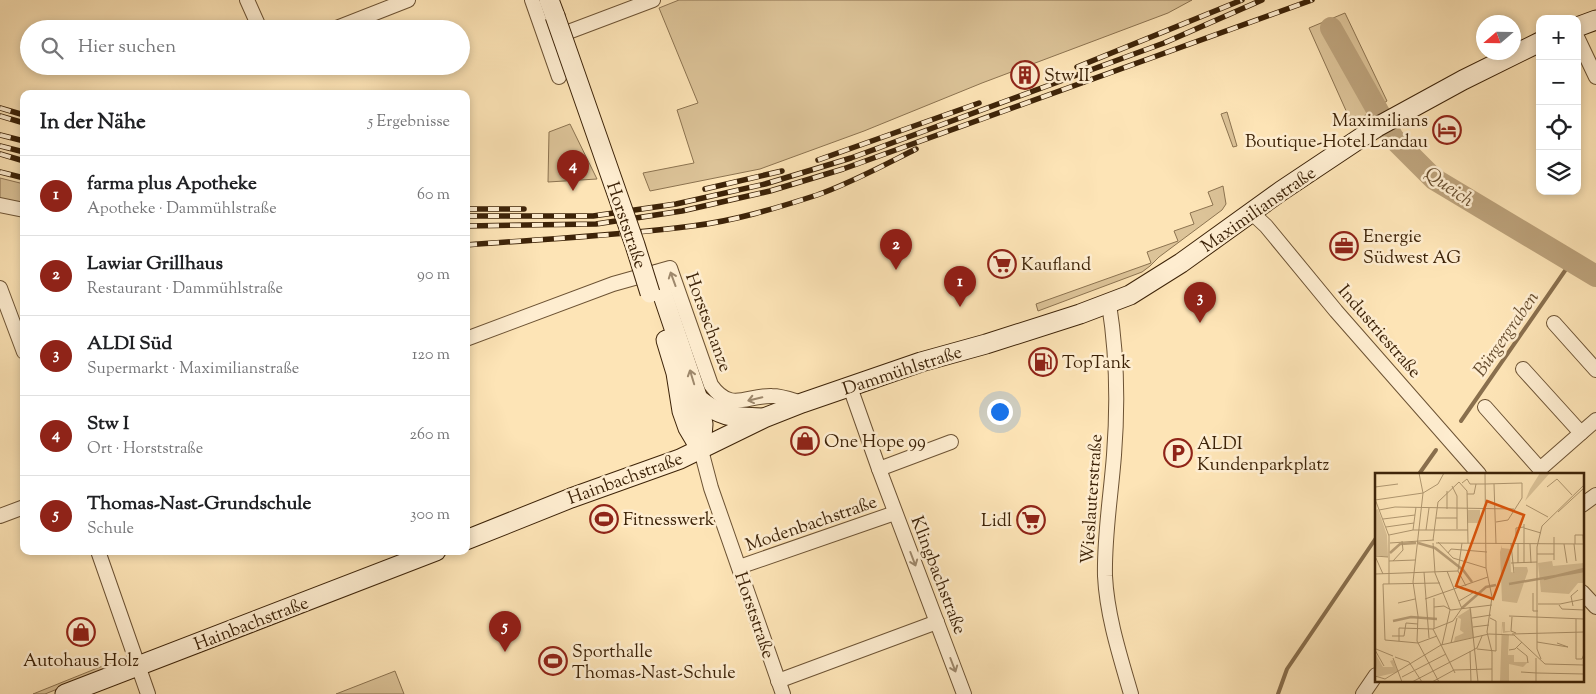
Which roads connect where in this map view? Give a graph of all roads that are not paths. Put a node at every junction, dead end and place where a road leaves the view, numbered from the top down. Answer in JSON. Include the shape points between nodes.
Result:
{"nodes":[{"id":1,"x":247,"y":0,"type":"edge"},
{"id":2,"x":408,"y":0,"type":"edge"},
{"id":3,"x":532,"y":0,"type":"edge"},
{"id":4,"x":653,"y":0,"type":"edge"},
{"id":5,"x":557,"y":7,"type":"edge"},
{"id":6,"x":256,"y":20,"type":"edge"},
{"id":7,"x":357,"y":20,"type":"edge"},
{"id":8,"x":1596,"y":20,"type":"edge"},
{"id":9,"x":1581,"y":26,"type":"edge"},
{"id":10,"x":546,"y":40,"type":"junction"},
{"id":11,"x":1536,"y":44,"type":"edge"},
{"id":12,"x":1581,"y":45,"type":"edge"},
{"id":13,"x":559,"y":77,"type":"dead end"},
{"id":14,"x":1596,"y":77,"type":"edge"},
{"id":15,"x":0,"y":205,"type":"edge"},
{"id":16,"x":20,"y":209,"type":"edge"},
{"id":17,"x":1252,"y":213,"type":"junction"},
{"id":18,"x":0,"y":288,"type":"edge"},
{"id":19,"x":1109,"y":304,"type":"junction"},
{"id":20,"x":1554,"y":323,"type":"dead end"},
{"id":21,"x":470,"y":338,"type":"edge"},
{"id":22,"x":20,"y":341,"type":"edge"},
{"id":23,"x":678,"y":358,"type":"junction"},
{"id":24,"x":1523,"y":369,"type":"dead end"},
{"id":25,"x":1596,"y":370,"type":"edge"},
{"id":26,"x":850,"y":386,"type":"junction"},
{"id":27,"x":698,"y":399,"type":"junction"},
{"id":28,"x":802,"y":403,"type":"junction"},
{"id":29,"x":1485,"y":407,"type":"dead end"},
{"id":30,"x":764,"y":418,"type":"junction"},
{"id":31,"x":1596,"y":420,"type":"edge"},
{"id":32,"x":1581,"y":433,"type":"junction"},
{"id":33,"x":951,"y":442,"type":"dead end"},
{"id":34,"x":701,"y":450,"type":"junction"},
{"id":35,"x":878,"y":469,"type":"junction"},
{"id":36,"x":1542,"y":471,"type":"edge"},
{"id":37,"x":1478,"y":473,"type":"edge"},
{"id":38,"x":1596,"y":495,"type":"edge"},
{"id":39,"x":1584,"y":504,"type":"edge"},
{"id":40,"x":20,"y":508,"type":"edge"},
{"id":41,"x":895,"y":513,"type":"junction"},
{"id":42,"x":0,"y":516,"type":"edge"},
{"id":43,"x":470,"y":538,"type":"edge"},
{"id":44,"x":99,"y":555,"type":"edge"},
{"id":45,"x":426,"y":555,"type":"edge"},
{"id":46,"x":739,"y":567,"type":"junction"},
{"id":47,"x":1584,"y":594,"type":"edge"},
{"id":48,"x":1596,"y":607,"type":"edge"},
{"id":49,"x":936,"y":622,"type":"junction"},
{"id":50,"x":138,"y":666,"type":"junction"},
{"id":51,"x":1375,"y":676,"type":"edge"},
{"id":52,"x":781,"y":688,"type":"edge"},
{"id":53,"x":65,"y":694,"type":"edge"},
{"id":54,"x":148,"y":694,"type":"edge"},
{"id":55,"x":964,"y":694,"type":"edge"},
{"id":56,"x":1131,"y":694,"type":"edge"},
{"id":57,"x":1363,"y":694,"type":"edge"}],
"edges":[{"from":1,"to":6,"type":"street"},
{"from":2,"to":7,"type":"street"},
{"from":3,"to":10,"type":"street"},
{"from":4,"to":10,"type":"street"},
{"from":5,"to":23,"type":"street","name":"Horststraße"},
{"from":8,"to":9,"type":"street"},
{"from":10,"to":13,"type":"street"},
{"from":11,"to":17,"type":"street","name":"Maximilianstraße","via":[[1358,138]]},
{"from":12,"to":14,"type":"street"},
{"from":15,"to":16,"type":"street"},
{"from":17,"to":19,"type":"street","name":"Maximilianstraße","via":[[1148,285]]},
{"from":17,"to":37,"type":"street","name":"Industriestraße"},
{"from":18,"to":22,"type":"street"},
{"from":19,"to":26,"type":"street","name":"Dammühlstraße"},
{"from":19,"to":56,"type":"street","name":"Wieslauterstraße","via":[[1116,389],[1106,585]]},
{"from":20,"to":25,"type":"street"},
{"from":28,"to":21,"type":"street","name":"Horstschanze","one_way":true,"via":[[772,396],[736,402],[721,397],[711,385],[670,268],[613,284]]},
{"from":27,"to":23,"type":"street","name":"Horststraße","one_way":true},
{"from":23,"to":34,"type":"street","name":"Horststraße","via":[[682,411]]},
{"from":24,"to":32,"type":"street"},
{"from":26,"to":28,"type":"street","name":"Dammühlstraße"},
{"from":26,"to":35,"type":"street","name":"Klingbachstraße"},
{"from":27,"to":30,"type":"street","via":[[726,416]]},
{"from":27,"to":34,"type":"street","name":"Horststraße","via":[[703,424]]},
{"from":28,"to":30,"type":"street","name":"Dammühlstraße"},
{"from":29,"to":36,"type":"street"},
{"from":30,"to":34,"type":"street","name":"Dammühlstraße"},
{"from":31,"to":32,"type":"street"},
{"from":32,"to":36,"type":"street"},
{"from":33,"to":35,"type":"street"},
{"from":34,"to":43,"type":"street","name":"Hainbachstraße"},
{"from":34,"to":46,"type":"street","name":"Horststraße"},
{"from":35,"to":41,"type":"street","name":"Klingbachstraße"},
{"from":38,"to":39,"type":"street"},
{"from":40,"to":42,"type":"street"},
{"from":41,"to":46,"type":"street","name":"Modenbachstraße"},
{"from":41,"to":49,"type":"street","name":"Klingbachstraße","one_way":true},
{"from":44,"to":50,"type":"street"},
{"from":45,"to":50,"type":"street","name":"Hainbachstraße"},
{"from":46,"to":52,"type":"street","name":"Horststraße"},
{"from":47,"to":48,"type":"street"},
{"from":49,"to":52,"type":"street"},
{"from":49,"to":55,"type":"street","name":"Klingbachstraße","one_way":true},
{"from":50,"to":53,"type":"street","name":"Hainbachstraße"},
{"from":50,"to":54,"type":"street"},
{"from":51,"to":57,"type":"street"}]}
